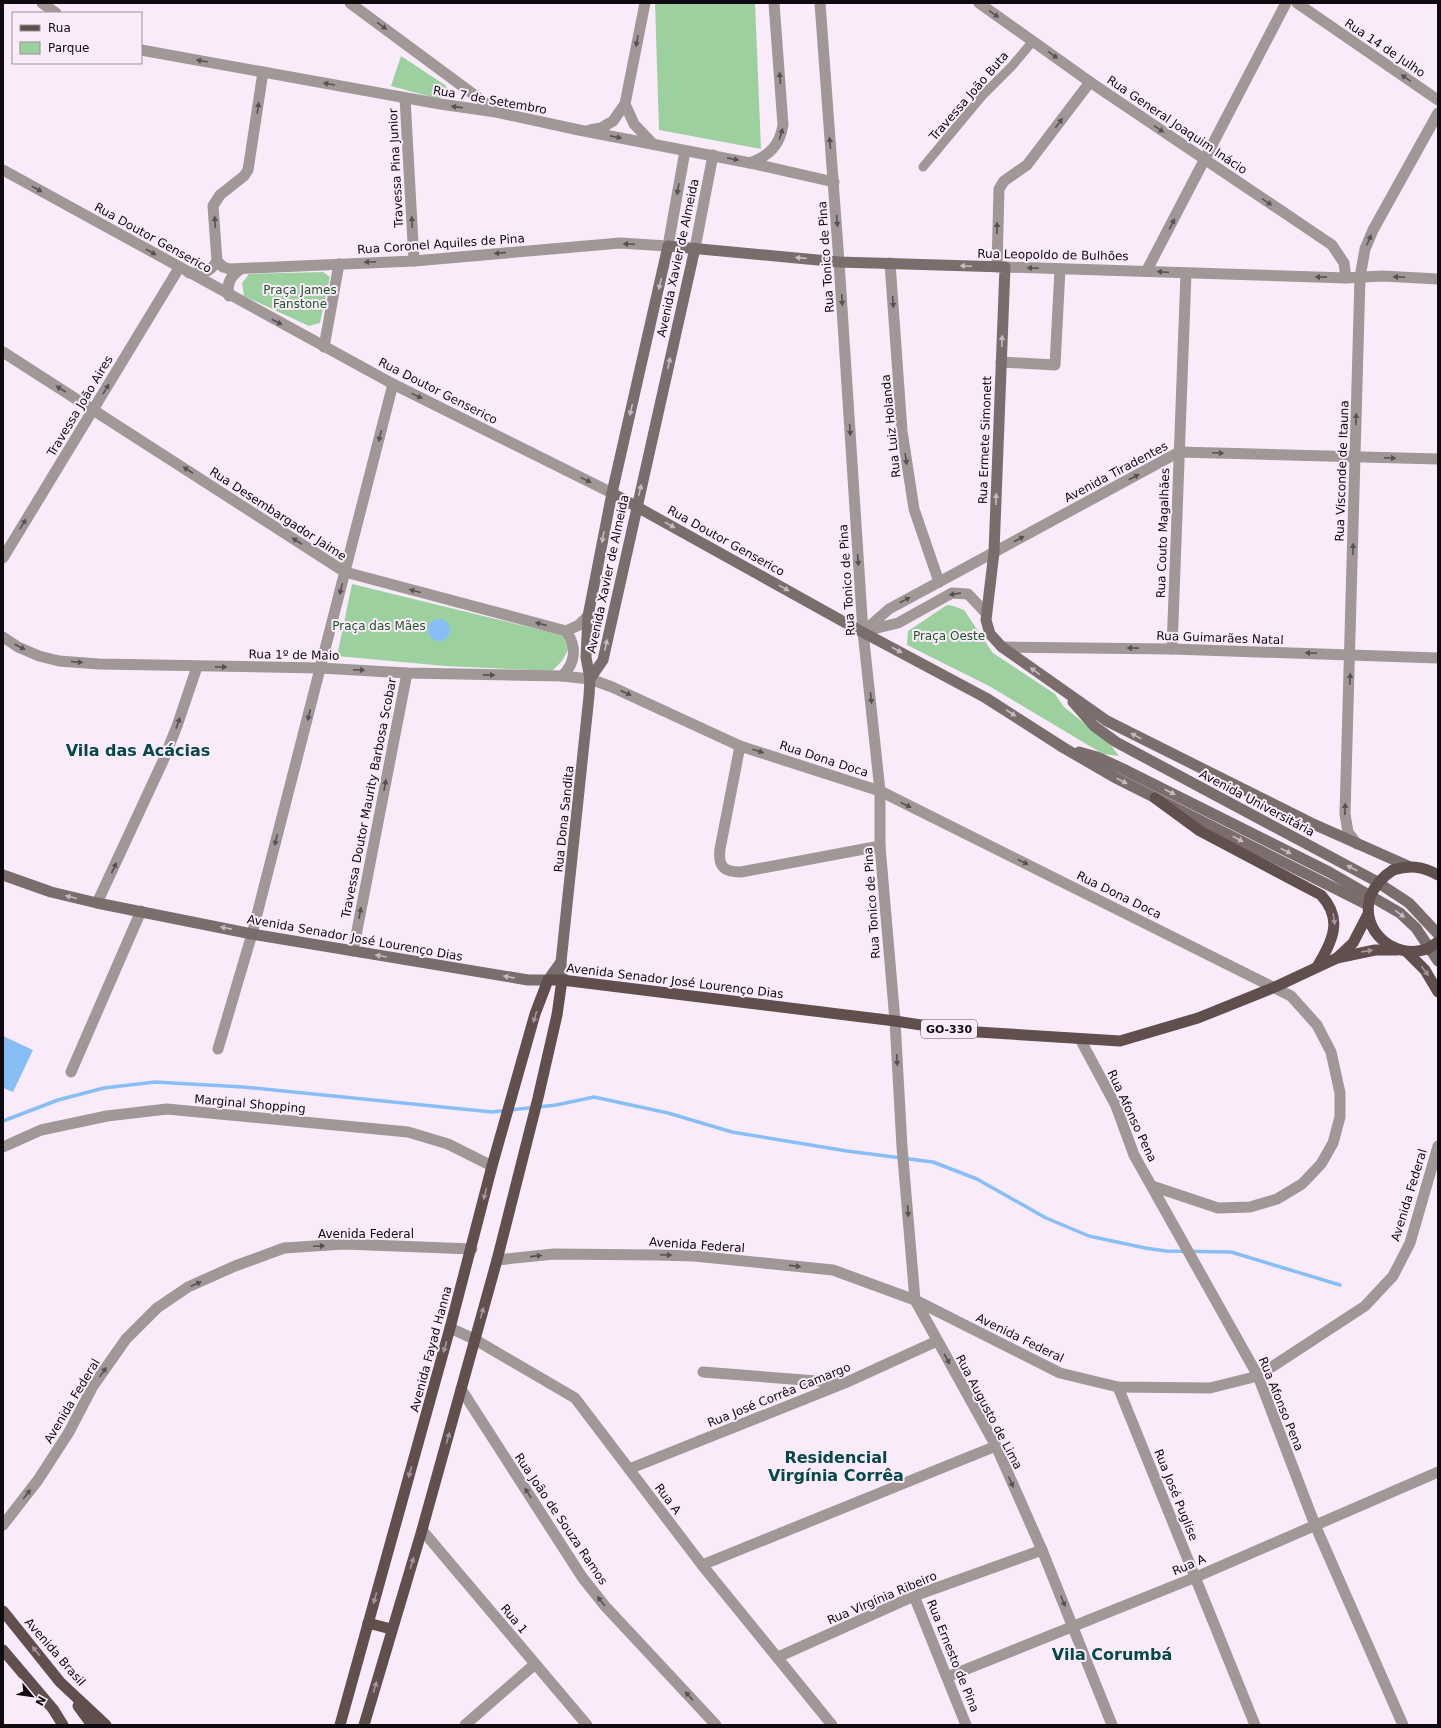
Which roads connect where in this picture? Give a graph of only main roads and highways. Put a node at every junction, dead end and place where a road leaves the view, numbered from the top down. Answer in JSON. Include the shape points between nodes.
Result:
{"nodes":[{"id":1,"x":668,"y":246,"type":"joint"},
{"id":2,"x":695,"y":248,"type":"junction"},
{"id":3,"x":1001,"y":267,"type":"joint"},
{"id":4,"x":612,"y":493,"type":"junction"},
{"id":5,"x":636,"y":506,"type":"junction"},
{"id":6,"x":986,"y":613,"type":"joint"},
{"id":7,"x":590,"y":679,"type":"junction"},
{"id":8,"x":1066,"y":694,"type":"junction"},
{"id":9,"x":1064,"y":748,"type":"junction"},
{"id":10,"x":1155,"y":798,"type":"junction"},
{"id":11,"x":1408,"y":866,"type":"junction"},
{"id":12,"x":3,"y":875,"type":"edge"},
{"id":13,"x":1438,"y":875,"type":"edge"},
{"id":14,"x":1369,"y":905,"type":"junction"},
{"id":15,"x":1438,"y":934,"type":"edge"},
{"id":16,"x":1438,"y":942,"type":"edge"},
{"id":17,"x":1402,"y":951,"type":"junction"},
{"id":18,"x":1337,"y":958,"type":"junction"},
{"id":19,"x":1438,"y":961,"type":"edge"},
{"id":20,"x":561,"y":962,"type":"junction"},
{"id":21,"x":1317,"y":967,"type":"junction"},
{"id":22,"x":548,"y":980,"type":"junction"},
{"id":23,"x":562,"y":980,"type":"junction"},
{"id":24,"x":1438,"y":992,"type":"edge"},
{"id":25,"x":3,"y":1611,"type":"edge"},
{"id":26,"x":368,"y":1623,"type":"junction"},
{"id":27,"x":391,"y":1629,"type":"junction"},
{"id":28,"x":3,"y":1650,"type":"edge"},
{"id":29,"x":60,"y":1682,"type":"junction"},
{"id":30,"x":53,"y":1709,"type":"junction"},
{"id":31,"x":63,"y":1725,"type":"edge"},
{"id":32,"x":69,"y":1725,"type":"edge"},
{"id":33,"x":92,"y":1725,"type":"edge"},
{"id":34,"x":106,"y":1725,"type":"edge"},
{"id":35,"x":340,"y":1725,"type":"edge"},
{"id":36,"x":364,"y":1725,"type":"edge"}],
"edges":[{"from":1,"to":2,"type":"main road","name":"Rua Leopoldo de Bulhões"},
{"from":1,"to":4,"type":"main road","name":"Avenida Xavier de Almeida","one_way":true},
{"from":3,"to":2,"type":"main road","name":"Rua Leopoldo de Bulhões","one_way":true,"via":[[839,262]]},
{"from":5,"to":2,"type":"main road","name":"Avenida Xavier de Almeida","one_way":true},
{"from":6,"to":3,"type":"main road","name":"Rua Ermete Simonett","one_way":true,"via":[[994,552],[1002,362]]},
{"from":4,"to":5,"type":"main road","name":"Rua Doutor Genserico"},
{"from":4,"to":7,"type":"main road","name":"Avenida Xavier de Almeida","one_way":true,"via":[[588,616],[586,657]]},
{"from":7,"to":5,"type":"main road","name":"Avenida Xavier de Almeida","one_way":true,"via":[[603,660]]},
{"from":5,"to":9,"type":"main road","name":"Rua Doutor Genserico","one_way":true,"via":[[986,698]]},
{"from":8,"to":6,"type":"main road","name":"Avenida Universitária","one_way":true,"via":[[1002,647],[990,634]]},
{"from":7,"to":20,"type":"main road","name":"Rua Dona Sandita"},
{"from":11,"to":8,"type":"main road","name":"Avenida Universitária","one_way":true,"via":[[1165,751],[1107,721]]},
{"from":15,"to":8,"type":"main road","name":"Avenida Universitária","one_way":true,"via":[[1409,903],[1374,880],[1116,742],[1094,726]]},
{"from":9,"to":10,"type":"main road","one_way":true},
{"from":9,"to":19,"type":"main road","one_way":true,"via":[[1097,757],[1121,768],[1329,872],[1400,913],[1416,928]]},
{"from":10,"to":14,"type":"main road","one_way":true},
{"from":10,"to":21,"type":"main road","one_way":true,"via":[[1200,830],[1321,895],[1333,913],[1334,928]]},
{"from":11,"to":13,"type":"main road","via":[[1424,868]]},
{"from":11,"to":14,"type":"main road","name":"Avenida Senador José Lourenço Dias","bridge":true,"via":[[1383,876],[1374,887]]},
{"from":22,"to":12,"type":"main road","name":"Avenida Senador José Lourenço Dias","number":"GO-330","one_way":true,"via":[[528,980],[252,934],[97,903],[51,892]]},
{"from":14,"to":17,"type":"main road","via":[[1372,928],[1380,939]]},
{"from":14,"to":18,"type":"main road","name":"Avenida Senador José Lourenço Dias","via":[[1353,943]]},
{"from":16,"to":17,"type":"main road","name":"Avenida Senador José Lourenço Dias","bridge":true,"via":[[1418,952]]},
{"from":18,"to":17,"type":"main road","name":"Avenida Senador José Lourenço Dias","one_way":true,"via":[[1375,950]]},
{"from":17,"to":24,"type":"main road","one_way":true,"via":[[1425,970]]},
{"from":18,"to":21,"type":"main road","name":"Avenida Senador José Lourenço Dias","number":"GO-330"},
{"from":20,"to":22,"type":"main road","name":"Rua Dona Sandita"},
{"from":20,"to":23,"type":"main road","name":"Rua Dona Sandita"},
{"from":21,"to":23,"type":"main road","name":"Avenida Senador José Lourenço Dias","number":"GO-330","via":[[1198,1018],[1120,1041],[961,1031]]},
{"from":22,"to":23,"type":"main road","name":"Avenida Senador José Lourenço Dias","number":"GO-330"},
{"from":22,"to":26,"type":"main road","name":"Avenida Fayad Hanna","one_way":true,"via":[[535,1014],[492,1166],[472,1249]]},
{"from":27,"to":23,"type":"main road","one_way":true,"via":[[422,1530],[497,1260],[538,1098]]},
{"from":29,"to":25,"type":"main road","name":"Avenida Brasil","one_way":true},
{"from":26,"to":27,"type":"main road"},
{"from":26,"to":35,"type":"main road","name":"Avenida Fayad Hanna"},
{"from":36,"to":27,"type":"main road","one_way":true},
{"from":28,"to":30,"type":"main road"},
{"from":29,"to":33,"type":"main road"},
{"from":29,"to":34,"type":"main road","name":"Avenida Brasil"},
{"from":30,"to":31,"type":"main road"},
{"from":30,"to":32,"type":"main road"}]}
